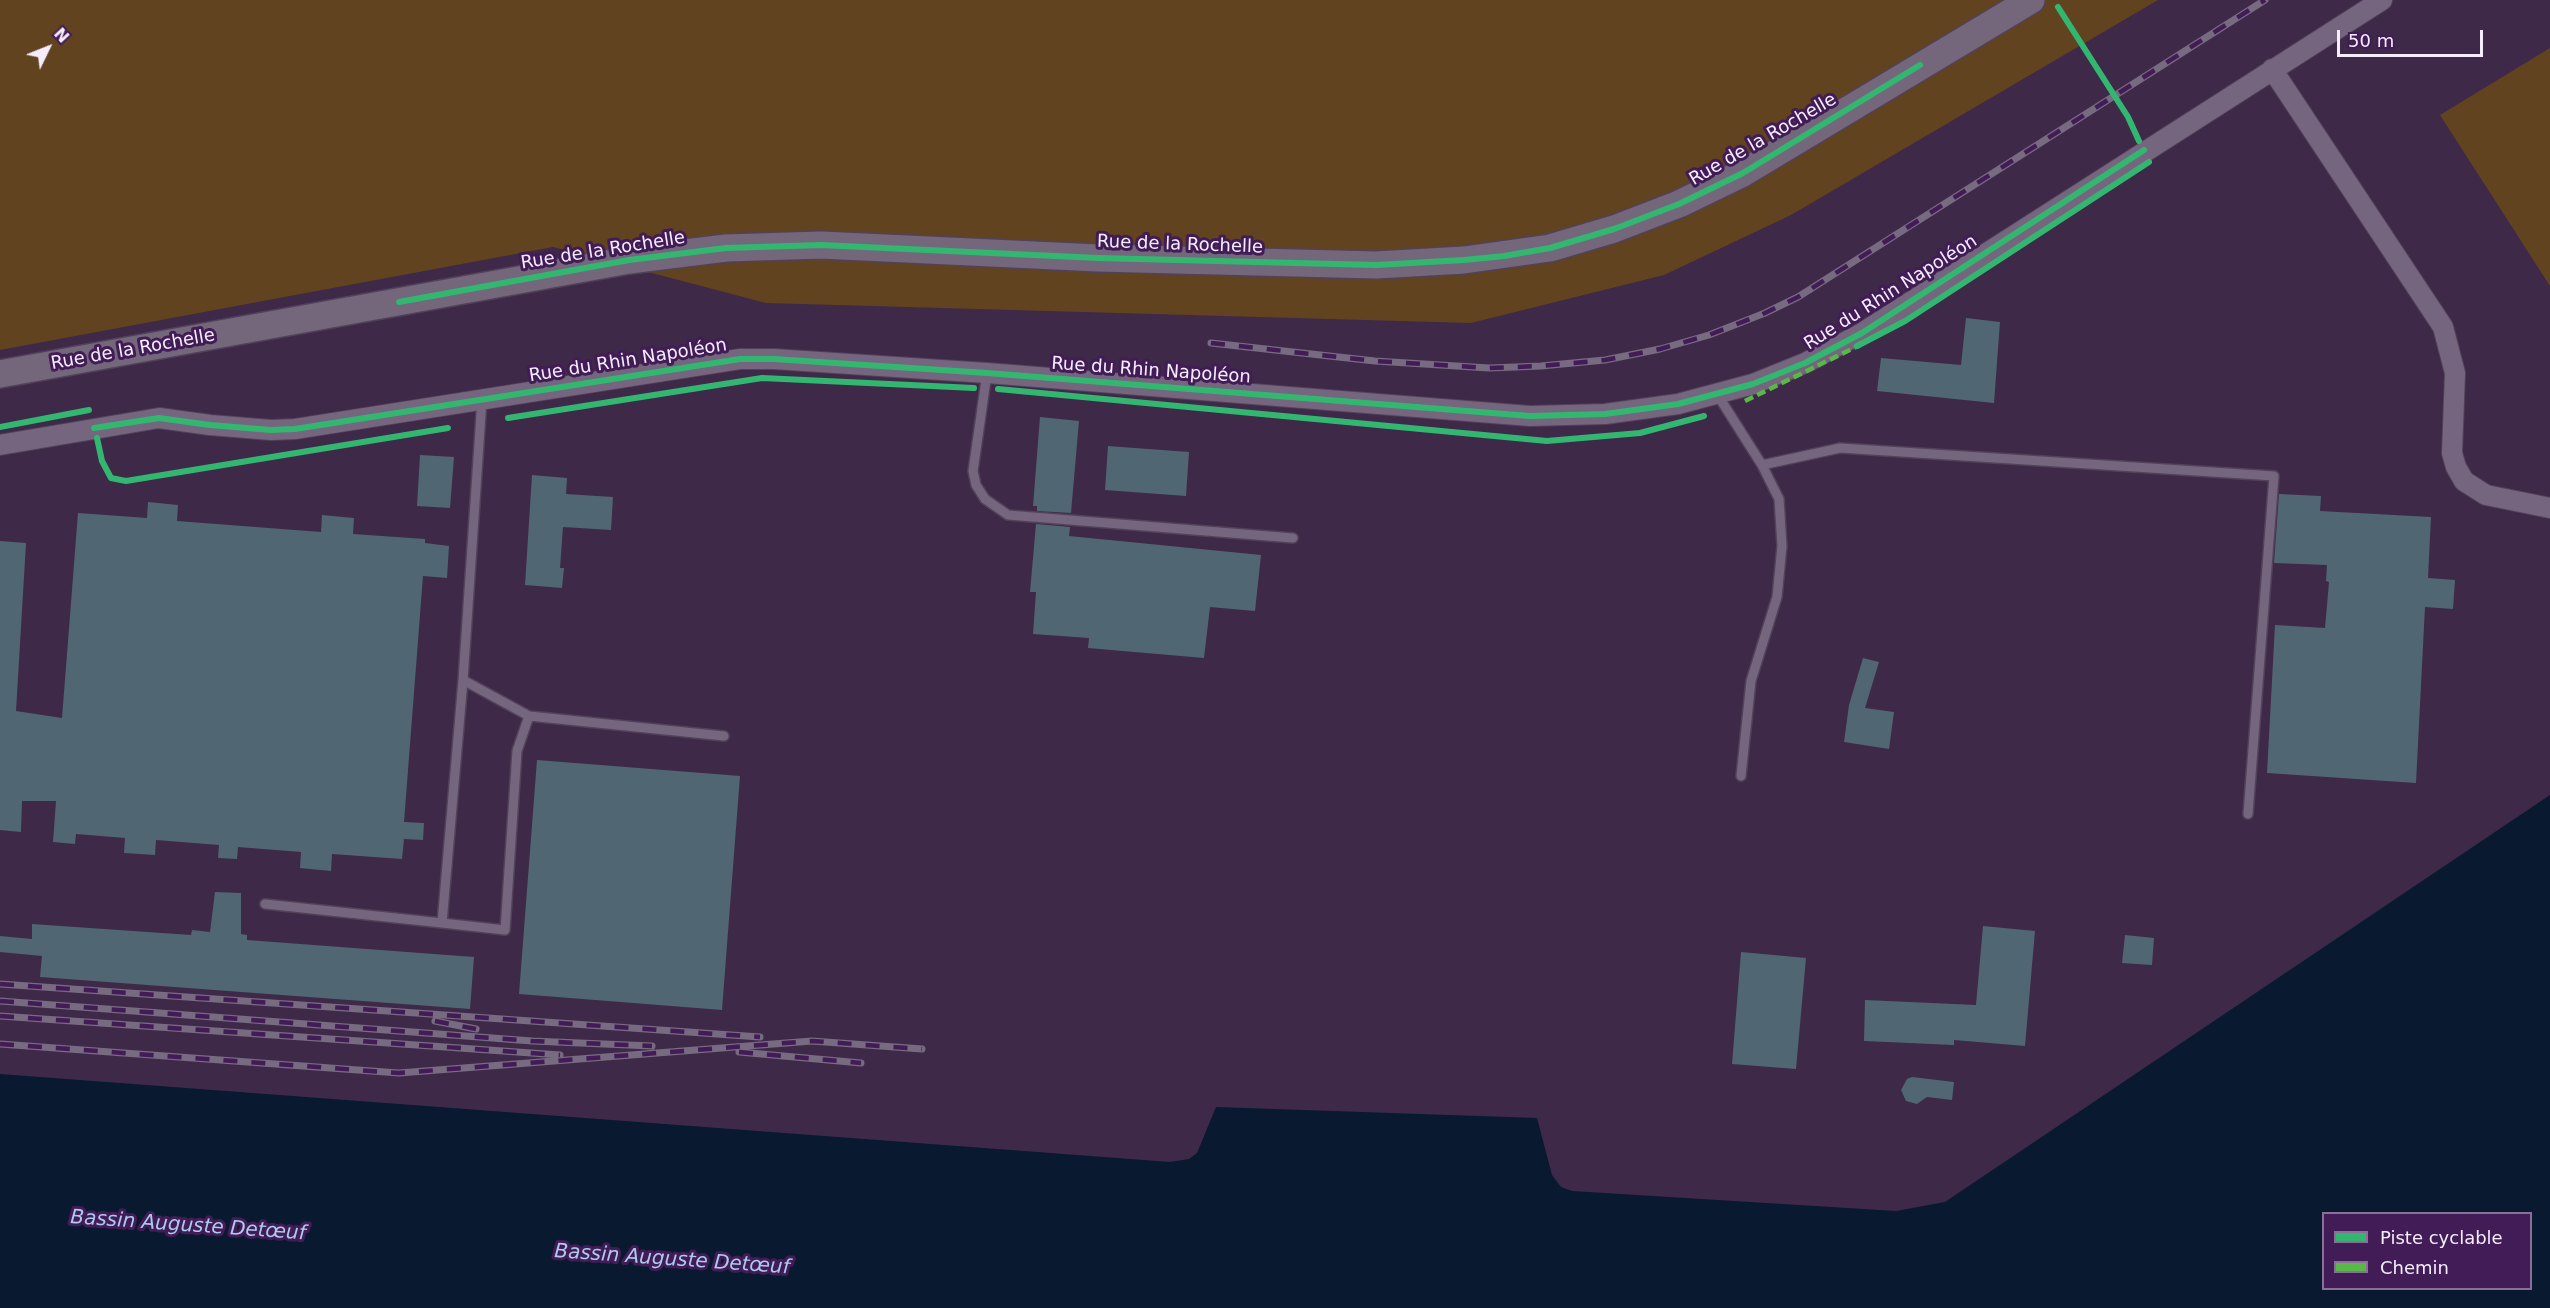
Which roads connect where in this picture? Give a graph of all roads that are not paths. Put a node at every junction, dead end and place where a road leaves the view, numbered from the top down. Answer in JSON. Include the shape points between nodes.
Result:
{"nodes":[{"id":1,"x":2031,"y":0,"type":"edge"},
{"id":2,"x":2382,"y":0,"type":"edge"},
{"id":3,"x":2272,"y":69,"type":"junction"},
{"id":4,"x":987,"y":373,"type":"junction"},
{"id":5,"x":0,"y":374,"type":"edge"},
{"id":6,"x":1717,"y":394,"type":"junction"},
{"id":7,"x":482,"y":399,"type":"junction"},
{"id":8,"x":0,"y":445,"type":"edge"},
{"id":9,"x":1762,"y":465,"type":"junction"},
{"id":10,"x":2550,"y":508,"type":"edge"},
{"id":11,"x":1293,"y":538,"type":"dead end"},
{"id":12,"x":463,"y":680,"type":"junction"},
{"id":13,"x":529,"y":716,"type":"junction"},
{"id":14,"x":724,"y":736,"type":"dead end"},
{"id":15,"x":1741,"y":776,"type":"dead end"},
{"id":16,"x":2247,"y":814,"type":"dead end"},
{"id":17,"x":265,"y":904,"type":"dead end"},
{"id":18,"x":442,"y":923,"type":"junction"}],
"edges":[{"from":1,"to":5,"type":"main road","name":"Rue de la Rochelle","via":[[1743,172],[1679,204],[1550,248],[1464,260],[1377,265],[1098,258],[821,244],[726,248],[628,260]]},
{"from":2,"to":3,"type":"street","name":"Rue du Rhin Napoléon"},
{"from":3,"to":6,"type":"street","name":"Rue du Rhin Napoléon","via":[[1862,333],[1805,363]]},
{"from":3,"to":10,"type":"street","via":[[2443,327],[2455,373],[2452,453],[2464,480],[2486,495]]},
{"from":4,"to":6,"type":"street","name":"Rue du Rhin Napoléon","via":[[1530,416],[1605,414]]},
{"from":4,"to":7,"type":"street","name":"Rue du Rhin Napoléon","via":[[740,359]]},
{"from":4,"to":11,"type":"lane","via":[[973,471],[985,499],[1008,515]]},
{"from":6,"to":9,"type":"lane"},
{"from":7,"to":8,"type":"street","name":"Rue du Rhin Napoléon","via":[[295,429],[144,419]]},
{"from":7,"to":12,"type":"lane"},
{"from":9,"to":15,"type":"lane","via":[[1779,499],[1782,546],[1777,597],[1751,681]]},
{"from":9,"to":16,"type":"lane","via":[[1840,447],[2274,476]]},
{"from":12,"to":13,"type":"lane"},
{"from":12,"to":18,"type":"lane"},
{"from":13,"to":14,"type":"lane"},
{"from":13,"to":18,"type":"lane","via":[[517,751],[505,930]]},
{"from":17,"to":18,"type":"lane"}]}
